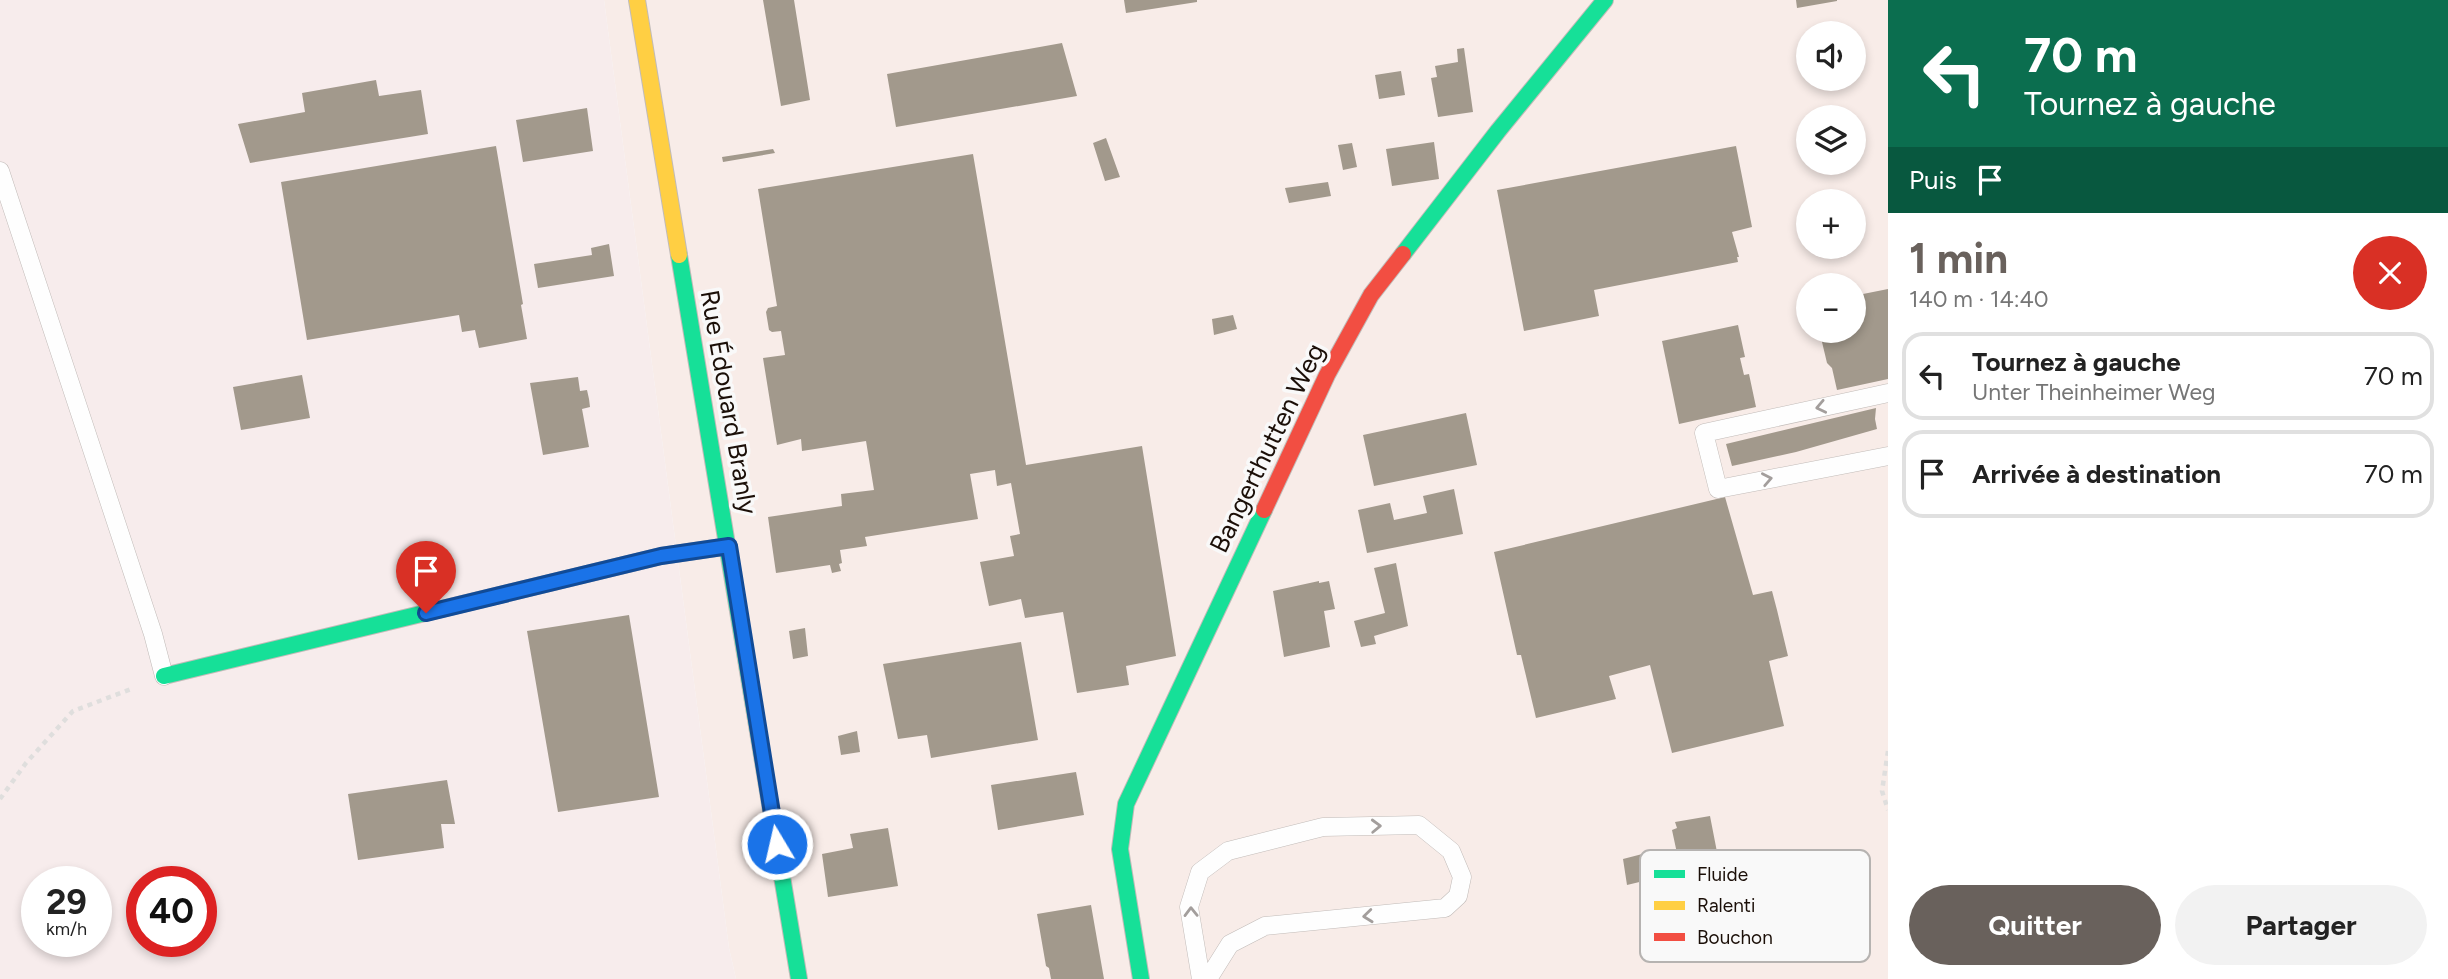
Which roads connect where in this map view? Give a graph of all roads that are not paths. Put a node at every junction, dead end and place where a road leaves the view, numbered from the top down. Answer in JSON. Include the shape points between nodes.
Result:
{"nodes":[{"id":1,"x":637,"y":0,"type":"edge"},
{"id":2,"x":1605,"y":0,"type":"edge"},
{"id":3,"x":0,"y":171,"type":"edge"},
{"id":4,"x":1888,"y":393,"type":"edge"},
{"id":5,"x":1888,"y":456,"type":"edge"},
{"id":6,"x":729,"y":546,"type":"junction"},
{"id":7,"x":164,"y":676,"type":"joint"},
{"id":8,"x":799,"y":979,"type":"edge"},
{"id":9,"x":1141,"y":979,"type":"edge"},
{"id":10,"x":1201,"y":979,"type":"edge"},
{"id":11,"x":1208,"y":979,"type":"edge"}],
"edges":[{"from":1,"to":6,"type":"street","name":"Rue Édouard Branly"},
{"from":2,"to":9,"type":"street","name":"Bangerthutten Weg","via":[[1371,295],[1327,375],[1126,804],[1120,849]]},
{"from":3,"to":7,"type":"lane"},
{"from":4,"to":5,"type":"lane","one_way":true,"via":[[1704,433],[1718,489]]},
{"from":6,"to":7,"type":"street","via":[[661,556]]},
{"from":6,"to":8,"type":"street","name":"Rue Édouard Branly"},
{"from":10,"to":11,"type":"lane","one_way":true,"via":[[1189,907],[1200,872],[1228,851],[1323,827],[1419,825],[1451,851],[1462,877],[1458,896],[1445,908],[1265,926],[1230,944]]}]}
